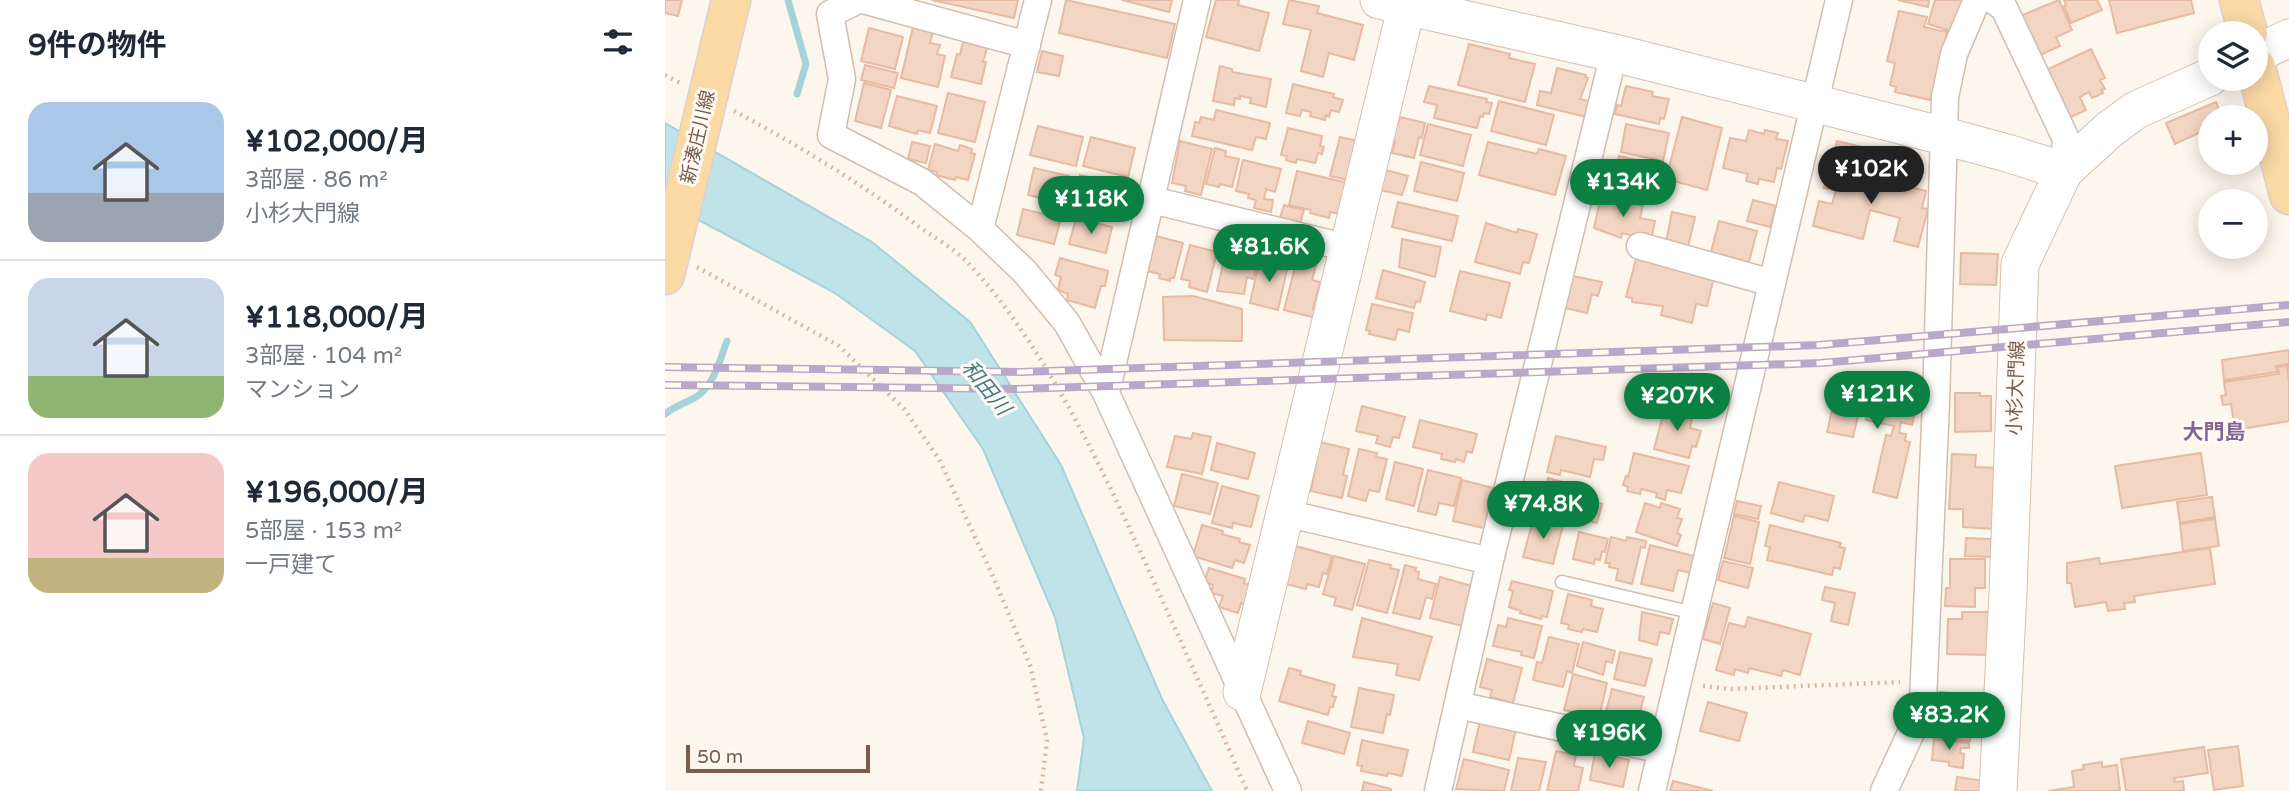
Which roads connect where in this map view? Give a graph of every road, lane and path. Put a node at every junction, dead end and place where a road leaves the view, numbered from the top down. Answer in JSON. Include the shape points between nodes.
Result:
{"nodes":[{"id":1,"x":731,"y":0,"type":"edge"},
{"id":2,"x":861,"y":0,"type":"edge"},
{"id":3,"x":1038,"y":0,"type":"edge"},
{"id":4,"x":1197,"y":0,"type":"edge"},
{"id":5,"x":1839,"y":0,"type":"edge"},
{"id":6,"x":1977,"y":0,"type":"edge"},
{"id":7,"x":1993,"y":0,"type":"edge"},
{"id":8,"x":2239,"y":0,"type":"edge"},
{"id":9,"x":1398,"y":2,"type":"edge"},
{"id":10,"x":2245,"y":21,"type":"edge"},
{"id":11,"x":2289,"y":38,"type":"edge"},
{"id":12,"x":1027,"y":45,"type":"junction"},
{"id":13,"x":2268,"y":48,"type":"edge"},
{"id":14,"x":1614,"y":53,"type":"junction"},
{"id":15,"x":2198,"y":82,"type":"edge"},
{"id":16,"x":2262,"y":91,"type":"edge"},
{"id":17,"x":706,"y":101,"type":"junction"},
{"id":18,"x":1813,"y":105,"type":"junction"},
{"id":19,"x":1944,"y":136,"type":"junction"},
{"id":20,"x":2064,"y":171,"type":"junction"},
{"id":21,"x":2289,"y":195,"type":"edge"},
{"id":22,"x":1151,"y":200,"type":"junction"},
{"id":23,"x":980,"y":229,"type":"junction"},
{"id":24,"x":1640,"y":246,"type":"dead end"},
{"id":25,"x":1348,"y":248,"type":"junction"},
{"id":26,"x":670,"y":259,"type":"edge"},
{"id":27,"x":1772,"y":282,"type":"junction"},
{"id":28,"x":1106,"y":393,"type":"junction"},
{"id":29,"x":1285,"y":513,"type":"junction"},
{"id":30,"x":1490,"y":561,"type":"junction"},
{"id":31,"x":1562,"y":582,"type":"dead end"},
{"id":32,"x":1694,"y":613,"type":"junction"},
{"id":33,"x":1924,"y":681,"type":"junction"},
{"id":34,"x":1677,"y":684,"type":"junction"},
{"id":35,"x":1242,"y":692,"type":"junction"},
{"id":36,"x":1458,"y":705,"type":"junction"},
{"id":37,"x":1661,"y":750,"type":"junction"},
{"id":38,"x":1041,"y":791,"type":"edge"},
{"id":39,"x":1247,"y":791,"type":"edge"},
{"id":40,"x":1287,"y":791,"type":"edge"},
{"id":41,"x":1438,"y":791,"type":"edge"},
{"id":42,"x":1652,"y":791,"type":"edge"},
{"id":43,"x":1884,"y":791,"type":"edge"},
{"id":44,"x":1998,"y":791,"type":"edge"}],
"edges":[{"from":1,"to":17,"type":"main road","name":"新湊庄川線"},
{"from":2,"to":12,"type":"street"},
{"from":2,"to":23,"type":"street","via":[[830,14],[842,79],[831,135],[922,182]]},
{"from":3,"to":12,"type":"street"},
{"from":4,"to":22,"type":"street"},
{"from":5,"to":18,"type":"street"},
{"from":6,"to":19,"type":"street","via":[[1954,54],[1945,97]]},
{"from":7,"to":20,"type":"street","via":[[2004,8],[2066,139]]},
{"from":8,"to":10,"type":"main road"},
{"from":9,"to":14,"type":"street"},
{"from":9,"to":25,"type":"street"},
{"from":11,"to":13,"type":"street"},
{"from":12,"to":23,"type":"street"},
{"from":14,"to":18,"type":"street"},
{"from":14,"to":30,"type":"street"},
{"from":15,"to":20,"type":"street","name":"小杉大門線","via":[[2136,110]]},
{"from":16,"to":21,"type":"main road"},
{"from":17,"to":26,"type":"main road","name":"新湊庄川線"},
{"from":17,"to":39,"type":"path","via":[[837,170],[967,261],[994,293],[1044,366],[1103,474]]},
{"from":18,"to":19,"type":"street"},
{"from":18,"to":27,"type":"street"},
{"from":19,"to":20,"type":"street"},
{"from":19,"to":33,"type":"street"},
{"from":20,"to":44,"type":"street","name":"小杉大門線","via":[[2020,264]]},
{"from":22,"to":25,"type":"street"},
{"from":22,"to":28,"type":"street"},
{"from":23,"to":28,"type":"street","via":[[1025,272],[1067,323]]},
{"from":24,"to":27,"type":"street"},
{"from":25,"to":29,"type":"street"},
{"from":26,"to":38,"type":"path","via":[[839,346],[904,409],[939,459],[1030,665],[1047,740]]},
{"from":27,"to":32,"type":"street"},
{"from":28,"to":35,"type":"street"},
{"from":29,"to":30,"type":"street"},
{"from":29,"to":35,"type":"street"},
{"from":30,"to":36,"type":"street"},
{"from":31,"to":32,"type":"lane"},
{"from":32,"to":34,"type":"street"},
{"from":33,"to":34,"type":"path","via":[[1730,689]]},
{"from":33,"to":43,"type":"street","via":[[1916,722]]},
{"from":34,"to":37,"type":"street"},
{"from":35,"to":40,"type":"street"},
{"from":36,"to":37,"type":"street"},
{"from":36,"to":41,"type":"street"},
{"from":37,"to":42,"type":"street"}]}
